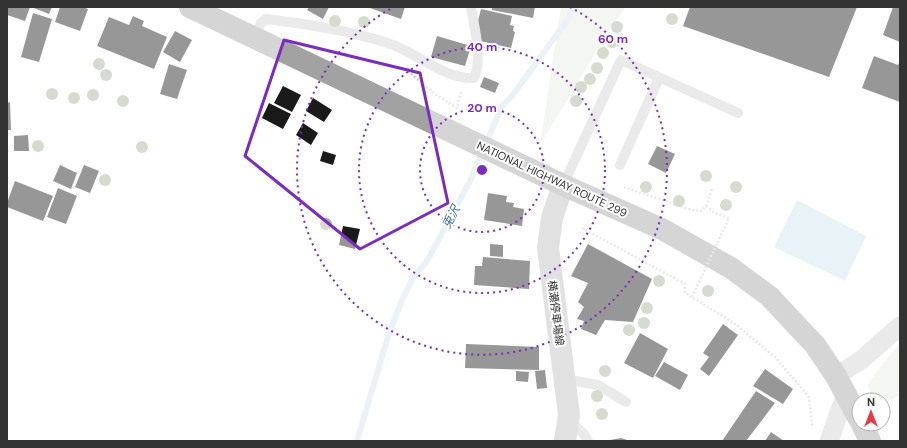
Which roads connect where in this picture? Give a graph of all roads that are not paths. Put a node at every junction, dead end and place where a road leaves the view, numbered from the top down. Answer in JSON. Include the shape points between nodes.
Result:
{"nodes":[{"id":1,"x":190,"y":7,"type":"edge"},
{"id":2,"x":471,"y":7,"type":"edge"},
{"id":3,"x":254,"y":38,"type":"junction"},
{"id":4,"x":659,"y":78,"type":"junction"},
{"id":5,"x":738,"y":113,"type":"dead end"},
{"id":6,"x":620,"y":165,"type":"dead end"},
{"id":7,"x":563,"y":185,"type":"junction"},
{"id":8,"x":900,"y":326,"type":"edge"},
{"id":9,"x":564,"y":379,"type":"junction"},
{"id":10,"x":841,"y":384,"type":"junction"},
{"id":11,"x":626,"y":402,"type":"dead end"},
{"id":12,"x":851,"y":403,"type":"edge"},
{"id":13,"x":567,"y":431,"type":"edge"},
{"id":14,"x":821,"y":437,"type":"edge"},
{"id":15,"x":588,"y":441,"type":"edge"}],
"edges":[{"from":1,"to":3,"type":"highway","name":"NATIONAL HIGHWAY ROUTE 299"},
{"from":2,"to":3,"type":"lane","via":[[478,58],[478,71],[474,78],[465,78],[444,71],[394,45],[308,24],[266,18]]},
{"from":3,"to":7,"type":"highway","name":"NATIONAL HIGHWAY ROUTE 299"},
{"from":4,"to":5,"type":"lane"},
{"from":4,"to":6,"type":"lane"},
{"from":4,"to":7,"type":"lane","via":[[621,60]]},
{"from":7,"to":9,"type":"main road","name":"横瀬停車場線","via":[[552,218],[548,248]]},
{"from":7,"to":10,"type":"highway","name":"NATIONAL HIGHWAY ROUTE 299","via":[[662,229],[731,268],[769,296],[792,319],[815,345]]},
{"from":8,"to":10,"type":"street","via":[[861,360]]},
{"from":9,"to":11,"type":"lane","via":[[598,385]]},
{"from":9,"to":13,"type":"main road","name":"横瀬停車場線"},
{"from":10,"to":12,"type":"highway","name":"NATIONAL HIGHWAY ROUTE 299"},
{"from":10,"to":14,"type":"street"},
{"from":13,"to":15,"type":"lane","via":[[584,434]]}]}
